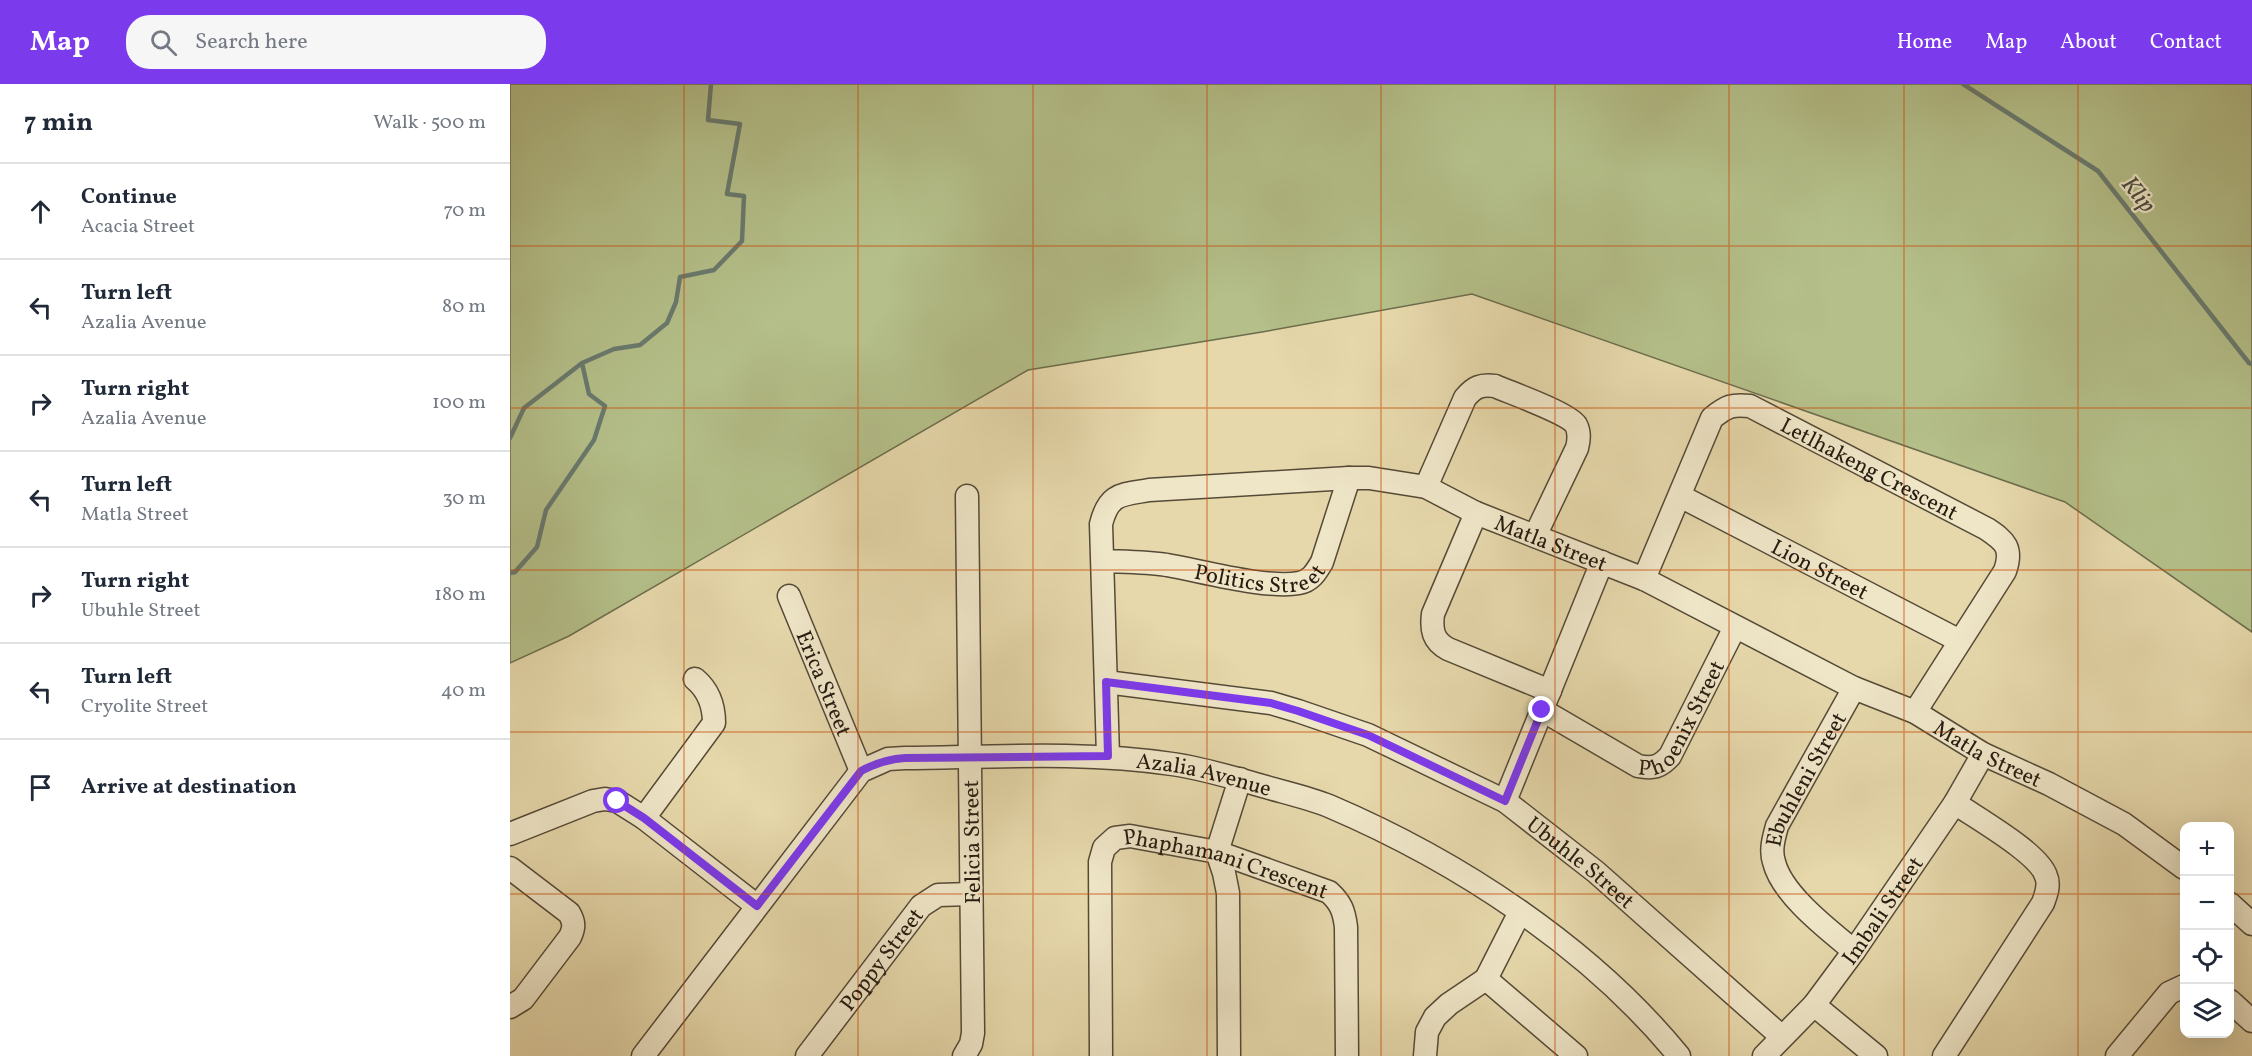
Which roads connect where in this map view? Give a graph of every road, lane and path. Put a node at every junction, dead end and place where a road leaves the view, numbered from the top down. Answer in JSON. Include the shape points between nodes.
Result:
{"nodes":[{"id":1,"x":1348,"y":478,"type":"junction"},
{"id":2,"x":1426,"y":487,"type":"junction"},
{"id":3,"x":967,"y":496,"type":"dead end"},
{"id":4,"x":1680,"y":496,"type":"junction"},
{"id":5,"x":1476,"y":513,"type":"junction"},
{"id":6,"x":1535,"y":536,"type":"junction"},
{"id":7,"x":1103,"y":561,"type":"junction"},
{"id":8,"x":1602,"y":562,"type":"junction"},
{"id":9,"x":1644,"y":579,"type":"junction"},
{"id":10,"x":789,"y":596,"type":"dead end"},
{"id":11,"x":1735,"y":627,"type":"junction"},
{"id":12,"x":1960,"y":641,"type":"junction"},
{"id":13,"x":695,"y":679,"type":"dead end"},
{"id":14,"x":1106,"y":682,"type":"junction"},
{"id":15,"x":1854,"y":688,"type":"junction"},
{"id":16,"x":1546,"y":701,"type":"junction"},
{"id":17,"x":1915,"y":712,"type":"junction"},
{"id":18,"x":1983,"y":754,"type":"junction"},
{"id":19,"x":1108,"y":756,"type":"junction"},
{"id":20,"x":970,"y":757,"type":"junction"},
{"id":21,"x":861,"y":771,"type":"junction"},
{"id":22,"x":1240,"y":779,"type":"junction"},
{"id":23,"x":1505,"y":801,"type":"junction"},
{"id":24,"x":1955,"y":803,"type":"junction"},
{"id":25,"x":644,"y":818,"type":"junction"},
{"id":26,"x":510,"y":834,"type":"edge"},
{"id":27,"x":1217,"y":852,"type":"junction"},
{"id":28,"x":2180,"y":865,"type":"edge"},
{"id":29,"x":510,"y":868,"type":"edge"},
{"id":30,"x":971,"y":894,"type":"junction"},
{"id":31,"x":757,"y":906,"type":"junction"},
{"id":32,"x":2234,"y":908,"type":"edge"},
{"id":33,"x":1520,"y":912,"type":"junction"},
{"id":34,"x":2252,"y":924,"type":"edge"},
{"id":35,"x":1854,"y":951,"type":"junction"},
{"id":36,"x":1486,"y":979,"type":"junction"},
{"id":37,"x":2180,"y":988,"type":"edge"},
{"id":38,"x":1814,"y":1005,"type":"junction"},
{"id":39,"x":2234,"y":1005,"type":"edge"},
{"id":40,"x":510,"y":1007,"type":"edge"},
{"id":41,"x":2252,"y":1021,"type":"edge"},
{"id":42,"x":1782,"y":1037,"type":"junction"},
{"id":43,"x":967,"y":1050,"type":"edge"},
{"id":44,"x":643,"y":1056,"type":"edge"},
{"id":45,"x":807,"y":1056,"type":"edge"},
{"id":46,"x":1101,"y":1056,"type":"edge"},
{"id":47,"x":1229,"y":1056,"type":"edge"},
{"id":48,"x":1347,"y":1056,"type":"edge"},
{"id":49,"x":1425,"y":1056,"type":"edge"},
{"id":50,"x":1576,"y":1056,"type":"edge"},
{"id":51,"x":1679,"y":1056,"type":"edge"},
{"id":52,"x":1764,"y":1056,"type":"edge"},
{"id":53,"x":1876,"y":1056,"type":"edge"},
{"id":54,"x":1944,"y":1056,"type":"edge"},
{"id":55,"x":2117,"y":1056,"type":"edge"}],
"edges":[{"from":1,"to":2,"type":"street","name":"Matla Street"},
{"from":1,"to":7,"type":"street","name":"Matla Street","via":[[1125,494],[1112,499],[1105,509],[1101,524]]},
{"from":1,"to":7,"type":"street","name":"Politics Street","via":[[1322,562],[1315,574],[1302,582],[1266,583],[1166,565]]},
{"from":2,"to":5,"type":"street","name":"Matla Street"},
{"from":2,"to":6,"type":"street","via":[[1472,389],[1483,384],[1495,386],[1565,416],[1580,435],[1577,448]]},
{"from":3,"to":20,"type":"street","name":"Felicia Street"},
{"from":4,"to":9,"type":"street","name":"Letlhakeng Crescent"},
{"from":4,"to":12,"type":"street","name":"Lion Street"},
{"from":4,"to":12,"type":"street","name":"Letlhakeng Crescent","via":[[1712,418],[1735,404],[1750,406],[2002,539],[2009,560],[2005,571]]},
{"from":5,"to":6,"type":"street","name":"Matla Street"},
{"from":5,"to":16,"type":"street","name":"Phoenix Street","via":[[1433,614],[1434,636],[1440,645]]},
{"from":6,"to":8,"type":"street","name":"Matla Street"},
{"from":7,"to":14,"type":"street","name":"Matla Street"},
{"from":8,"to":9,"type":"street","name":"Matla Street"},
{"from":8,"to":16,"type":"street"},
{"from":9,"to":11,"type":"street","name":"Matla Street"},
{"from":10,"to":21,"type":"street","name":"Erica Street"},
{"from":11,"to":15,"type":"street","name":"Matla Street"},
{"from":11,"to":16,"type":"street","name":"Phoenix Street","via":[[1670,756],[1661,765],[1638,766]]},
{"from":12,"to":17,"type":"street","name":"Letlhakeng Crescent"},
{"from":13,"to":25,"type":"street","via":[[712,705],[714,723]]},
{"from":14,"to":19,"type":"street","name":"Matla Street"},
{"from":14,"to":23,"type":"street","name":"Ubuhle Street","via":[[1271,703],[1298,711],[1368,735]]},
{"from":15,"to":17,"type":"street","name":"Matla Street"},
{"from":15,"to":35,"type":"street","name":"Ebuhleni Street","via":[[1777,825],[1772,845],[1782,880],[1802,905]]},
{"from":16,"to":23,"type":"street"},
{"from":17,"to":18,"type":"street","name":"Matla Street"},
{"from":18,"to":24,"type":"street","name":"Imbali Street"},
{"from":18,"to":28,"type":"street","name":"Matla Street","via":[[2124,824]]},
{"from":19,"to":20,"type":"street","name":"Azalia Avenue"},
{"from":19,"to":22,"type":"street","name":"Azalia Avenue","via":[[1174,764]]},
{"from":20,"to":21,"type":"street","name":"Azalia Avenue","via":[[888,759]]},
{"from":20,"to":30,"type":"street","name":"Felicia Street"},
{"from":21,"to":31,"type":"street","name":"Azalia Avenue"},
{"from":22,"to":27,"type":"street"},
{"from":22,"to":33,"type":"street","name":"Azalia Avenue","via":[[1327,805],[1428,853]]},
{"from":23,"to":42,"type":"street","name":"Ubuhle Street","via":[[1596,872]]},
{"from":24,"to":35,"type":"street","name":"Imbali Street"},
{"from":24,"to":54,"type":"street","via":[[2030,855],[2048,879],[2043,903]]},
{"from":25,"to":26,"type":"street","via":[[617,801],[605,799]]},
{"from":25,"to":31,"type":"street"},
{"from":27,"to":46,"type":"street","name":"Phaphamani Crescent","via":[[1130,836],[1115,838],[1104,848],[1100,862]]},
{"from":27,"to":47,"type":"street","via":[[1228,893]]},
{"from":27,"to":48,"type":"street","name":"Phaphamani Crescent","via":[[1329,892],[1339,901],[1346,927]]},
{"from":29,"to":40,"type":"street","via":[[569,913],[574,928],[523,999]]},
{"from":30,"to":43,"type":"street","name":"Felicia Street","via":[[973,1033]]},
{"from":30,"to":45,"type":"street","name":"Poppy Street","via":[[938,895],[921,906]]},
{"from":31,"to":44,"type":"street","name":"Azalia Avenue"},
{"from":32,"to":34,"type":"street"},
{"from":33,"to":36,"type":"street"},
{"from":33,"to":51,"type":"street","name":"Azalia Avenue","via":[[1594,968]]},
{"from":35,"to":38,"type":"street","name":"Imbali Street"},
{"from":36,"to":49,"type":"street","via":[[1435,1017],[1427,1032]]},
{"from":36,"to":50,"type":"street"},
{"from":37,"to":55,"type":"street","via":[[2169,993]]},
{"from":38,"to":42,"type":"street","name":"Imbali Street"},
{"from":38,"to":53,"type":"street"},
{"from":39,"to":41,"type":"street"},
{"from":42,"to":52,"type":"street","name":"Imbali Street"}]}
